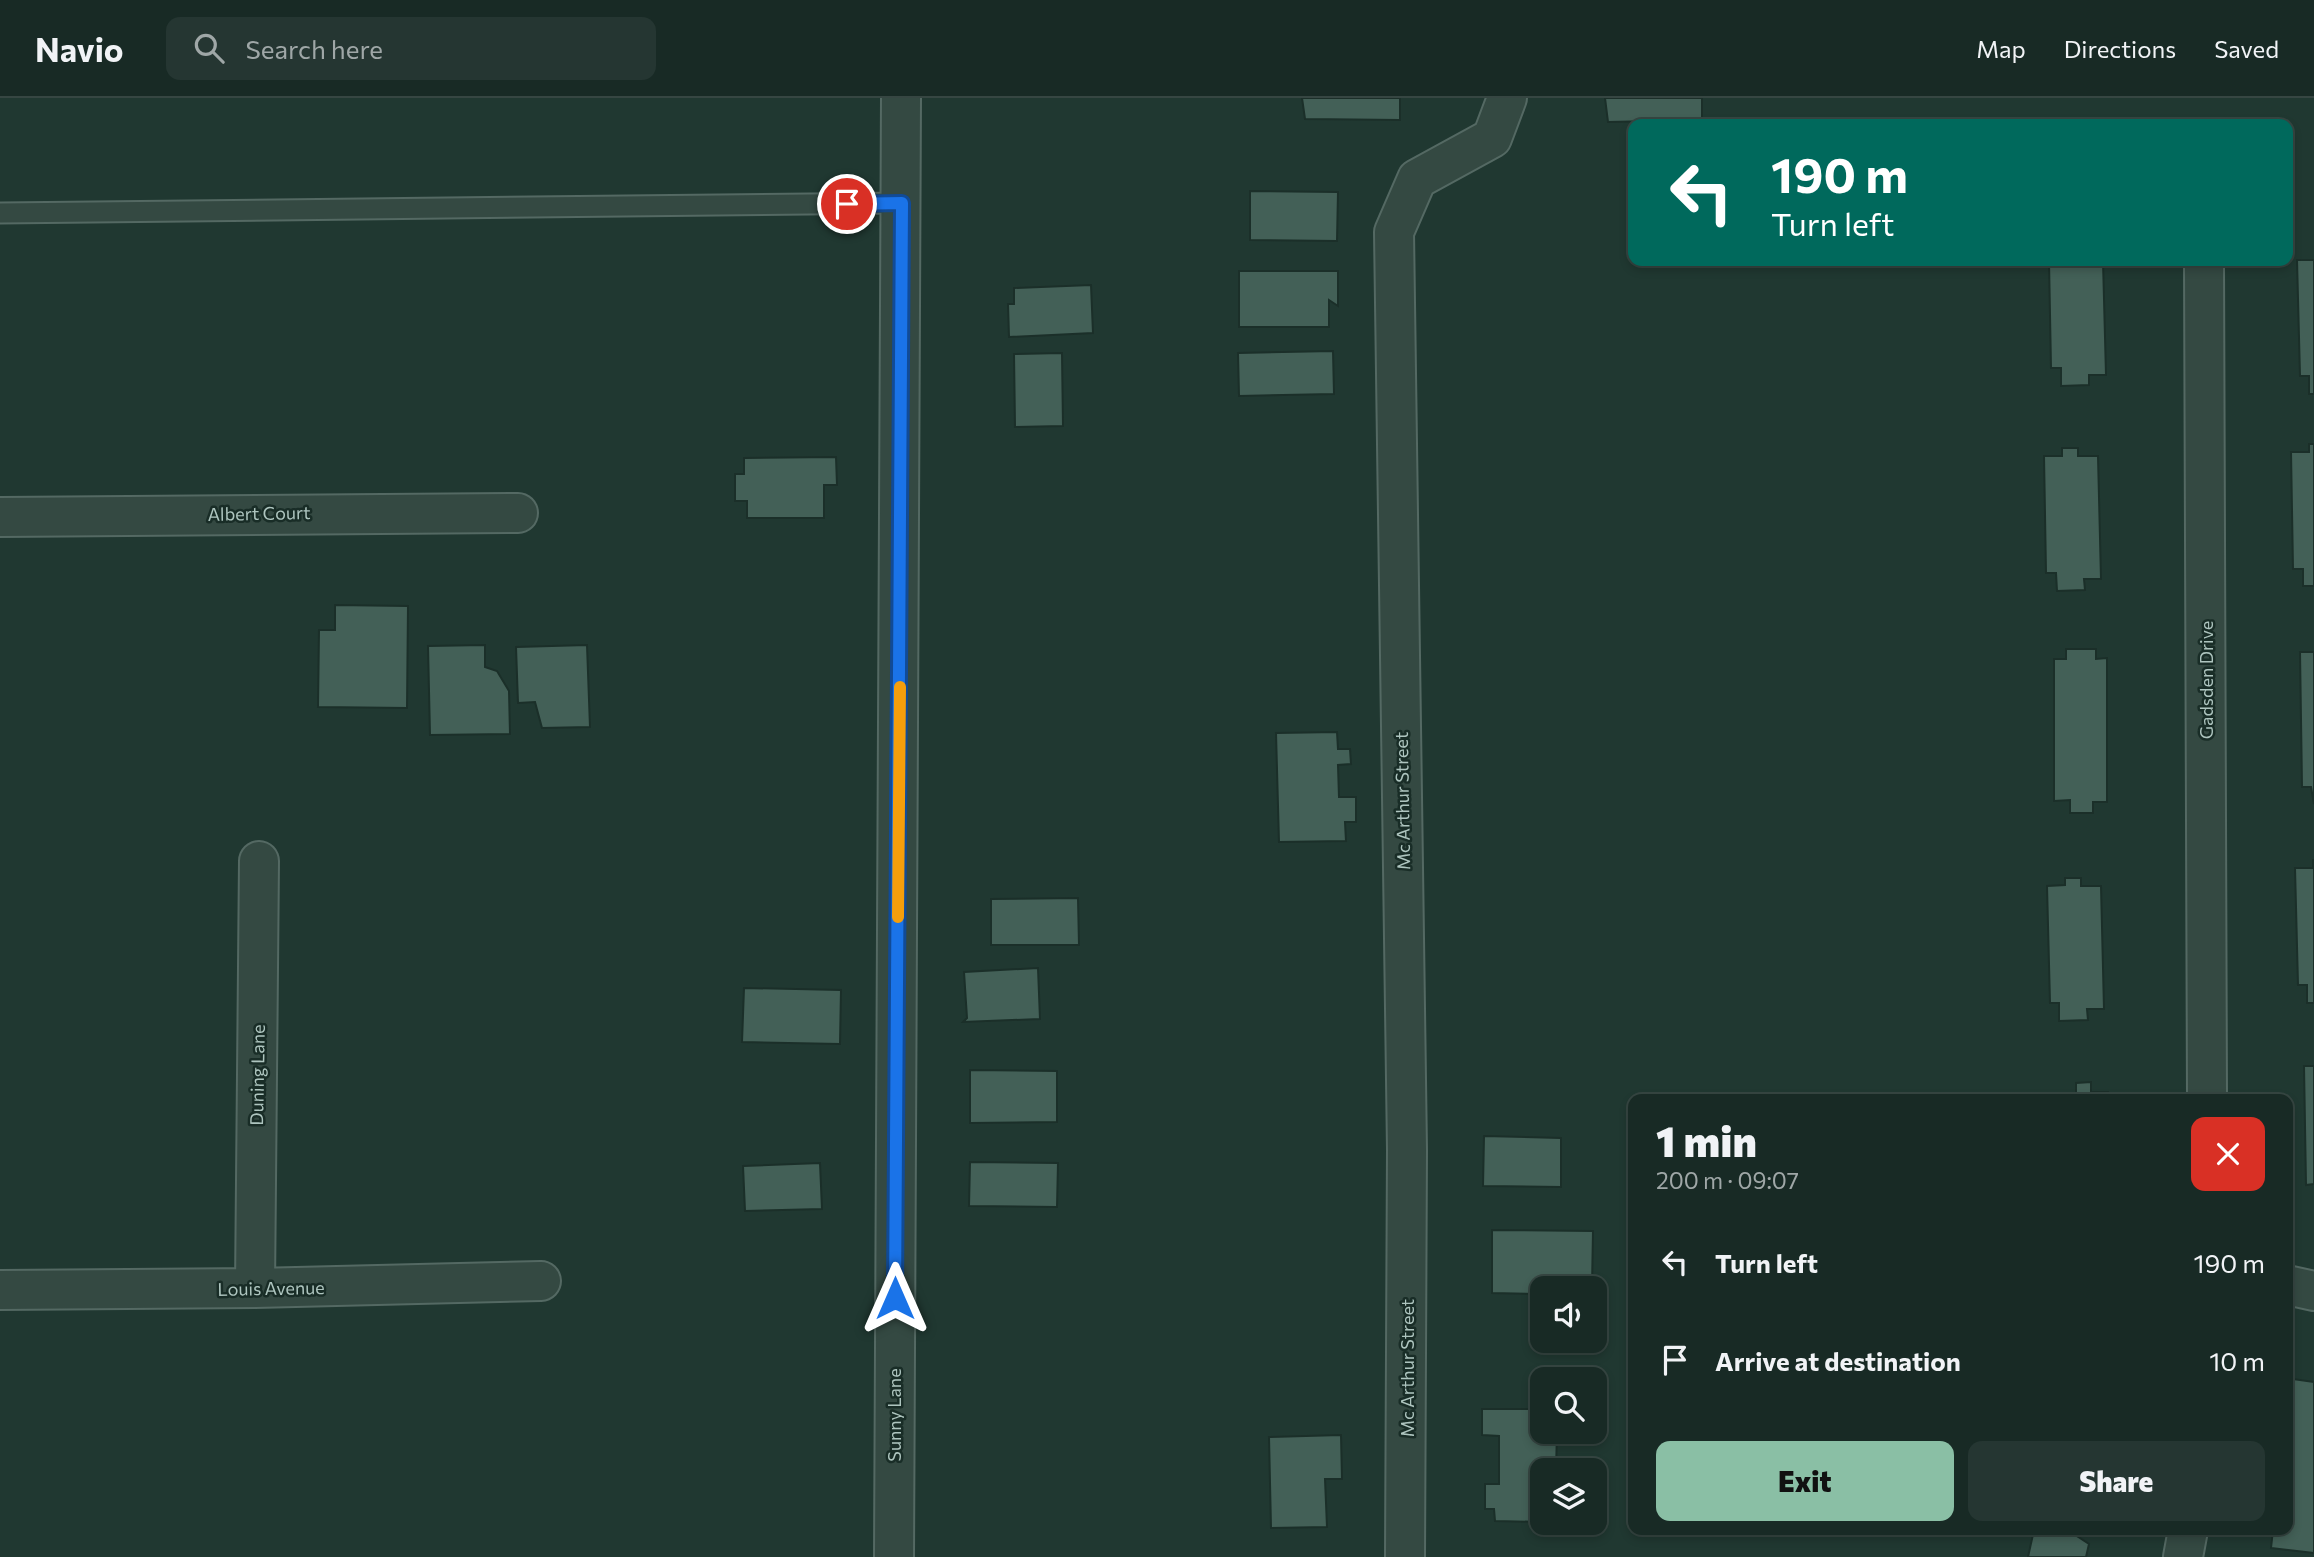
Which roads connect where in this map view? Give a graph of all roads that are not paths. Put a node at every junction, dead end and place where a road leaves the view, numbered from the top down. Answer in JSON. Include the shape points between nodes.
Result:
{"nodes":[{"id":1,"x":901,"y":98,"type":"edge"},
{"id":2,"x":1507,"y":98,"type":"edge"},
{"id":3,"x":902,"y":203,"type":"junction"},
{"id":4,"x":0,"y":213,"type":"edge"},
{"id":5,"x":2204,"y":266,"type":"edge"},
{"id":6,"x":518,"y":513,"type":"dead end"},
{"id":7,"x":0,"y":517,"type":"edge"},
{"id":8,"x":259,"y":861,"type":"dead end"},
{"id":9,"x":2207,"y":1094,"type":"edge"},
{"id":10,"x":541,"y":1281,"type":"dead end"},
{"id":11,"x":2293,"y":1286,"type":"edge"},
{"id":12,"x":255,"y":1288,"type":"junction"},
{"id":13,"x":0,"y":1290,"type":"edge"},
{"id":14,"x":2314,"y":1290,"type":"edge"},
{"id":15,"x":2187,"y":1535,"type":"edge"},
{"id":16,"x":894,"y":1557,"type":"edge"},
{"id":17,"x":1405,"y":1557,"type":"edge"},
{"id":18,"x":2183,"y":1557,"type":"edge"}],
"edges":[{"from":1,"to":3,"type":"street","name":"Sunny Lane"},
{"from":2,"to":17,"type":"street","name":"Mc Arthur Street","via":[[1492,138],[1417,179],[1394,232],[1407,1150]]},
{"from":3,"to":4,"type":"lane"},
{"from":3,"to":16,"type":"street","name":"Sunny Lane"},
{"from":5,"to":9,"type":"street","name":"Gadsden Drive"},
{"from":6,"to":7,"type":"street","name":"Albert Court"},
{"from":8,"to":12,"type":"street","name":"Duning Lane"},
{"from":10,"to":12,"type":"street","name":"Louis Avenue"},
{"from":11,"to":14,"type":"street"},
{"from":12,"to":13,"type":"street","name":"Louis Avenue"},
{"from":15,"to":18,"type":"street"}]}
